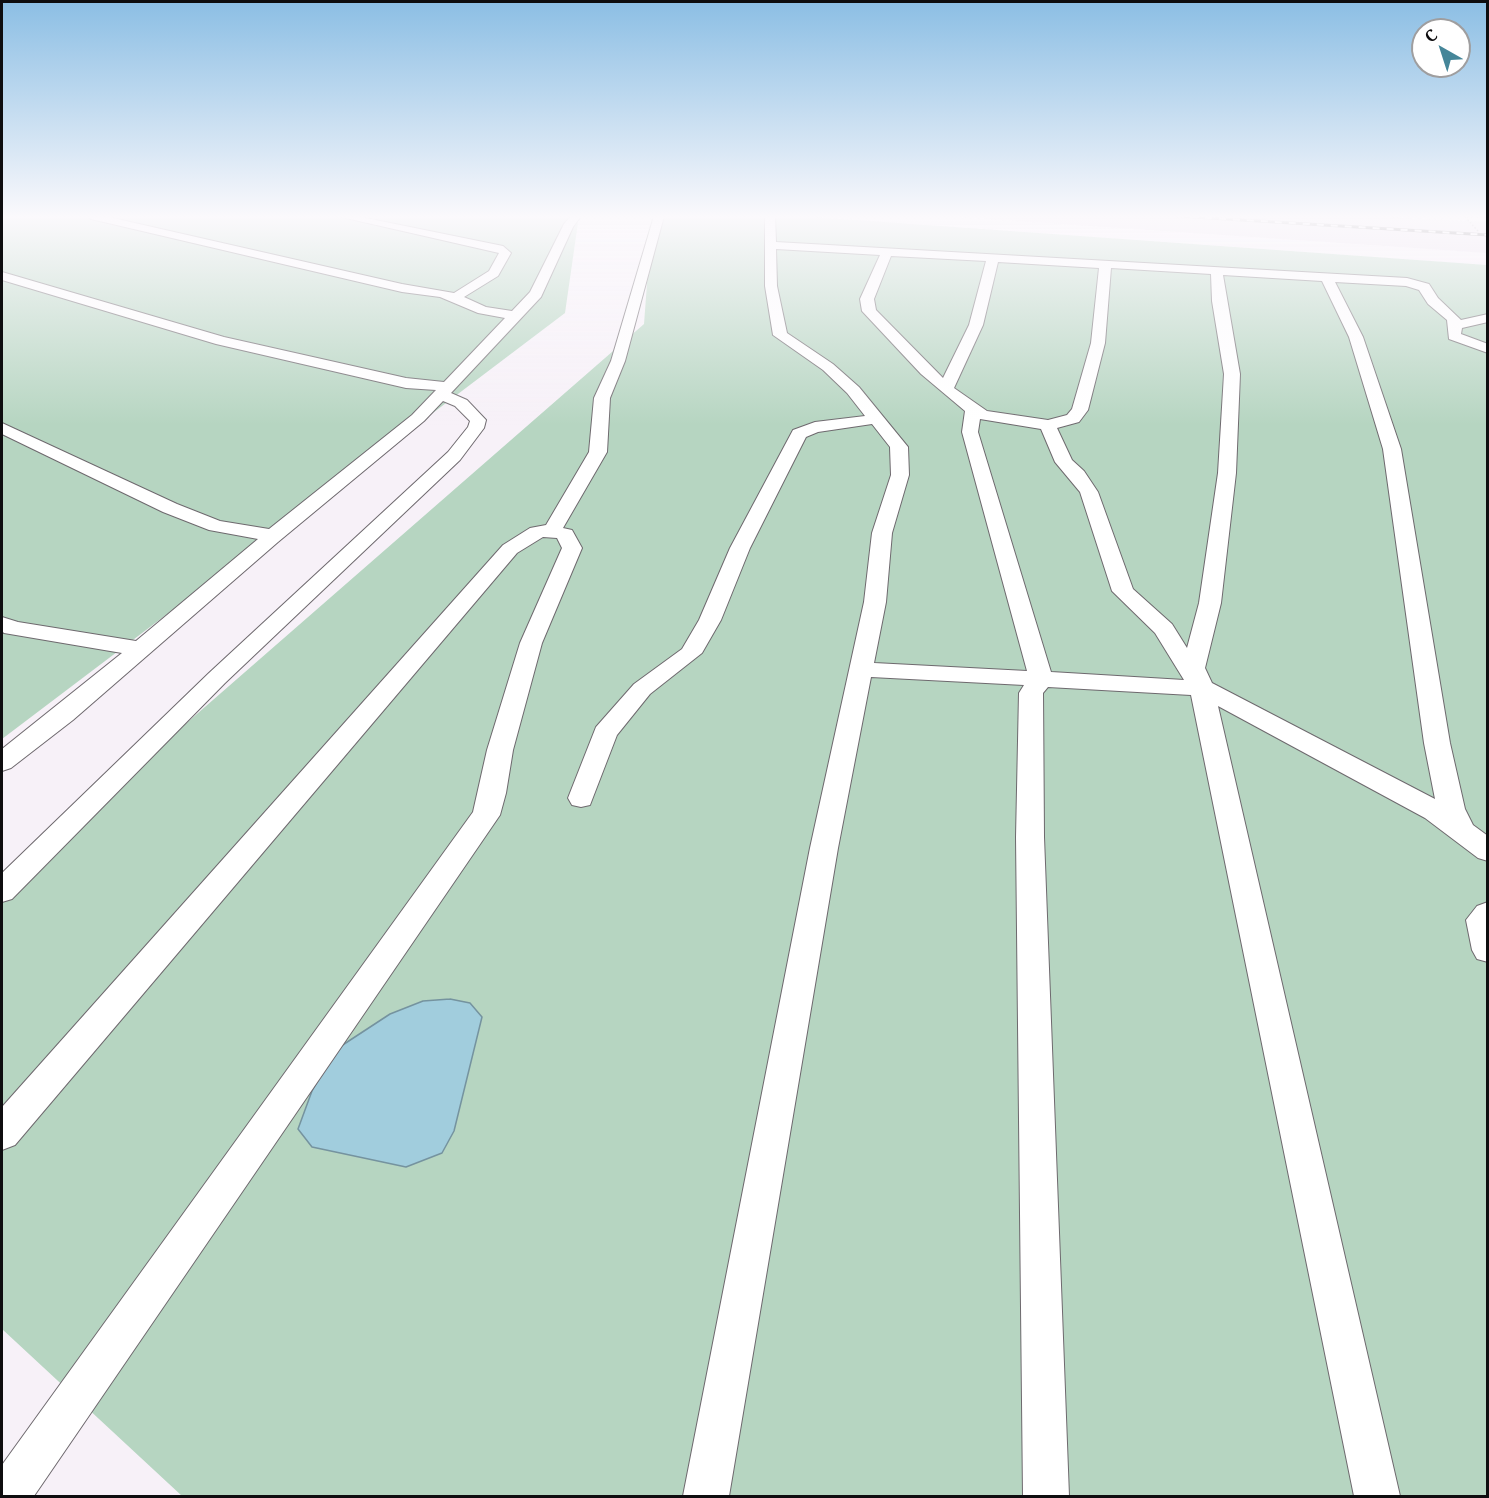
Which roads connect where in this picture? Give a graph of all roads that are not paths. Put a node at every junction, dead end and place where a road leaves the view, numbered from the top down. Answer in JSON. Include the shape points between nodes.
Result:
{"nodes":[{"id":1,"x":35,"y":286,"type":"edge"},
{"id":2,"x":393,"y":286,"type":"edge"},
{"id":3,"x":474,"y":286,"type":"edge"},
{"id":4,"x":540,"y":286,"type":"edge"},
{"id":5,"x":639,"y":286,"type":"edge"},
{"id":6,"x":771,"y":286,"type":"edge"},
{"id":7,"x":872,"y":286,"type":"edge"},
{"id":8,"x":986,"y":286,"type":"edge"},
{"id":9,"x":1103,"y":286,"type":"edge"},
{"id":10,"x":1218,"y":286,"type":"edge"},
{"id":11,"x":1330,"y":286,"type":"edge"},
{"id":12,"x":1422,"y":286,"type":"edge"},
{"id":13,"x":456,"y":297,"type":"junction"},
{"id":14,"x":515,"y":316,"type":"junction"},
{"id":15,"x":1488,"y":318,"type":"edge"},
{"id":16,"x":1456,"y":325,"type":"junction"},
{"id":17,"x":1488,"y":349,"type":"edge"},
{"id":18,"x":946,"y":389,"type":"junction"},
{"id":19,"x":445,"y":391,"type":"junction"},
{"id":20,"x":973,"y":409,"type":"junction"},
{"id":21,"x":875,"y":418,"type":"junction"},
{"id":22,"x":1048,"y":425,"type":"junction"},
{"id":23,"x":2,"y":428,"type":"edge"},
{"id":24,"x":552,"y":530,"type":"junction"},
{"id":25,"x":271,"y":538,"type":"junction"},
{"id":26,"x":2,"y":623,"type":"edge"},
{"id":27,"x":141,"y":649,"type":"junction"},
{"id":28,"x":861,"y":669,"type":"junction"},
{"id":29,"x":1041,"y":679,"type":"junction"},
{"id":30,"x":1202,"y":688,"type":"junction"},
{"id":31,"x":2,"y":762,"type":"edge"},
{"id":32,"x":581,"y":798,"type":"dead end"},
{"id":33,"x":1464,"y":833,"type":"junction"},
{"id":34,"x":1488,"y":851,"type":"edge"},
{"id":35,"x":2,"y":891,"type":"edge"},
{"id":36,"x":1488,"y":914,"type":"edge"},
{"id":37,"x":1488,"y":950,"type":"edge"},
{"id":38,"x":2,"y":1133,"type":"edge"},
{"id":39,"x":7,"y":1497,"type":"edge"},
{"id":40,"x":706,"y":1497,"type":"edge"},
{"id":41,"x":1046,"y":1497,"type":"edge"},
{"id":42,"x":1377,"y":1497,"type":"edge"}],
"edges":[{"from":1,"to":19,"type":"street","via":[[221,341]]},
{"from":2,"to":13,"type":"street"},
{"from":3,"to":13,"type":"street"},
{"from":4,"to":14,"type":"street"},
{"from":5,"to":24,"type":"street","via":[[618,361],[602,398],[598,452]]},
{"from":6,"to":21,"type":"street","via":[[780,335],[828,367]]},
{"from":7,"to":18,"type":"street","via":[[867,299],[869,311]]},
{"from":8,"to":18,"type":"street","via":[[976,325]]},
{"from":9,"to":22,"type":"street","via":[[1098,343],[1080,410],[1073,419]]},
{"from":10,"to":30,"type":"street","via":[[1232,374],[1227,473],[1210,603],[1193,668]]},
{"from":11,"to":33,"type":"street","via":[[1356,337],[1392,449],[1437,743],[1451,809]]},
{"from":12,"to":16,"type":"street"},
{"from":13,"to":14,"type":"street","via":[[483,310]]},
{"from":14,"to":19,"type":"street"},
{"from":15,"to":16,"type":"street"},
{"from":16,"to":17,"type":"street","via":[[1454,336]]},
{"from":18,"to":20,"type":"street"},
{"from":19,"to":25,"type":"street","via":[[418,418]]},
{"from":19,"to":35,"type":"street","via":[[478,420],[476,429],[454,456],[217,678]]},
{"from":20,"to":22,"type":"street","via":[[1001,419]]},
{"from":20,"to":29,"type":"street","via":[[970,432]]},
{"from":21,"to":28,"type":"street","via":[[899,447],[900,475],[882,533],[875,602]]},
{"from":21,"to":32,"type":"street","via":[[815,427],[799,434],[691,653],[642,689],[605,733]]},
{"from":22,"to":30,"type":"street","via":[[1064,462],[1089,492],[1123,591],[1164,628]]},
{"from":23,"to":25,"type":"street","via":[[170,508],[216,526]]},
{"from":24,"to":38,"type":"street","via":[[525,537],[510,549]]},
{"from":24,"to":39,"type":"street","via":[[565,534],[572,548],[531,643],[486,814]]},
{"from":25,"to":27,"type":"street"},
{"from":26,"to":27,"type":"street","via":[[12,628]]},
{"from":27,"to":31,"type":"street"},
{"from":28,"to":29,"type":"street"},
{"from":28,"to":40,"type":"street","via":[[824,848]]},
{"from":29,"to":30,"type":"street"},
{"from":29,"to":41,"type":"street","via":[[1031,693],[1030,837]]},
{"from":30,"to":33,"type":"street","via":[[1435,811]]},
{"from":30,"to":42,"type":"street"},
{"from":33,"to":34,"type":"street"},
{"from":36,"to":37,"type":"street","via":[[1481,920]]}]}
